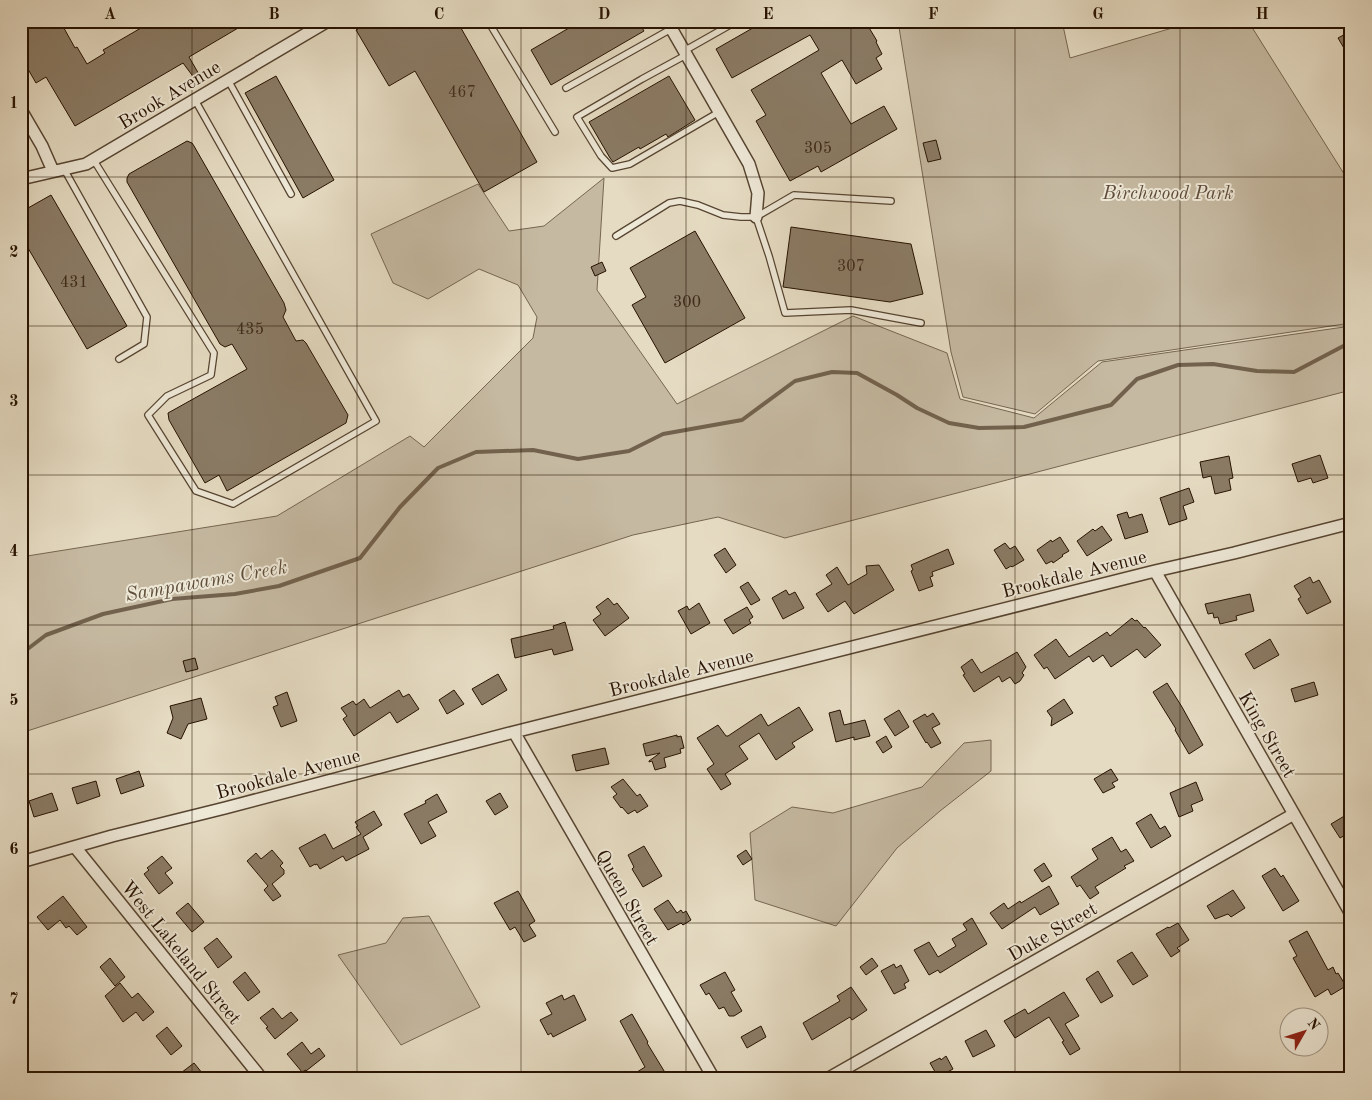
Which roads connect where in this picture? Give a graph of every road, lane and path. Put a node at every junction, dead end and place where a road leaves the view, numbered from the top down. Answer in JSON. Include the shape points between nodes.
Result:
{"nodes":[{"id":1,"x":328,"y":21,"type":"edge"},
{"id":2,"x":488,"y":21,"type":"edge"},
{"id":3,"x":737,"y":21,"type":"edge"},
{"id":4,"x":669,"y":25,"type":"edge"},
{"id":5,"x":685,"y":53,"type":"junction"},
{"id":6,"x":228,"y":80,"type":"junction"},
{"id":7,"x":566,"y":88,"type":"dead end"},
{"id":8,"x":195,"y":100,"type":"junction"},
{"id":9,"x":21,"y":110,"type":"edge"},
{"id":10,"x":719,"y":112,"type":"junction"},
{"id":11,"x":555,"y":132,"type":"dead end"},
{"id":12,"x":93,"y":159,"type":"junction"},
{"id":13,"x":59,"y":170,"type":"junction"},
{"id":14,"x":21,"y":180,"type":"edge"},
{"id":15,"x":291,"y":194,"type":"dead end"},
{"id":16,"x":892,"y":201,"type":"dead end"},
{"id":17,"x":756,"y":217,"type":"junction"},
{"id":18,"x":616,"y":236,"type":"dead end"},
{"id":19,"x":922,"y":323,"type":"dead end"},
{"id":20,"x":119,"y":359,"type":"dead end"},
{"id":21,"x":1351,"y":523,"type":"edge"},
{"id":22,"x":1155,"y":571,"type":"junction"},
{"id":23,"x":514,"y":732,"type":"junction"},
{"id":24,"x":1294,"y":814,"type":"junction"},
{"id":25,"x":75,"y":847,"type":"junction"},
{"id":26,"x":21,"y":862,"type":"edge"},
{"id":27,"x":1351,"y":914,"type":"edge"},
{"id":28,"x":262,"y":1079,"type":"edge"},
{"id":29,"x":714,"y":1079,"type":"edge"},
{"id":30,"x":827,"y":1079,"type":"edge"}],
"edges":[{"from":1,"to":6,"type":"street","name":"Brook Avenue"},
{"from":2,"to":11,"type":"lane"},
{"from":3,"to":5,"type":"lane"},
{"from":4,"to":5,"type":"street"},
{"from":4,"to":7,"type":"lane"},
{"from":5,"to":10,"type":"street"},
{"from":5,"to":10,"type":"lane","via":[[577,117],[612,168],[630,164]]},
{"from":6,"to":8,"type":"street","name":"Brook Avenue"},
{"from":6,"to":15,"type":"lane"},
{"from":8,"to":12,"type":"street","name":"Brook Avenue"},
{"from":8,"to":12,"type":"lane","via":[[376,421],[233,504],[196,491],[148,416],[167,396],[211,375],[214,354]]},
{"from":9,"to":13,"type":"street"},
{"from":10,"to":17,"type":"street","via":[[748,164],[758,193]]},
{"from":12,"to":13,"type":"street","name":"Brook Avenue","via":[[86,164]]},
{"from":13,"to":14,"type":"street","name":"Brook Avenue"},
{"from":13,"to":20,"type":"lane","via":[[147,317],[144,344]]},
{"from":16,"to":17,"type":"lane","via":[[794,195]]},
{"from":17,"to":18,"type":"lane","via":[[741,218],[680,201],[669,204]]},
{"from":17,"to":19,"type":"lane","via":[[785,313],[851,310]]},
{"from":21,"to":22,"type":"street","name":"Brookdale Avenue"},
{"from":22,"to":23,"type":"street","name":"Brookdale Avenue"},
{"from":22,"to":24,"type":"street","name":"King Street"},
{"from":23,"to":25,"type":"street","name":"Brookdale Avenue"},
{"from":23,"to":29,"type":"street","name":"Queen Street"},
{"from":24,"to":27,"type":"street","name":"King Street"},
{"from":24,"to":30,"type":"street","name":"Duke Street"},
{"from":25,"to":26,"type":"street","name":"Brookdale Avenue"},
{"from":25,"to":28,"type":"street","name":"West Lakeland Street"}]}
